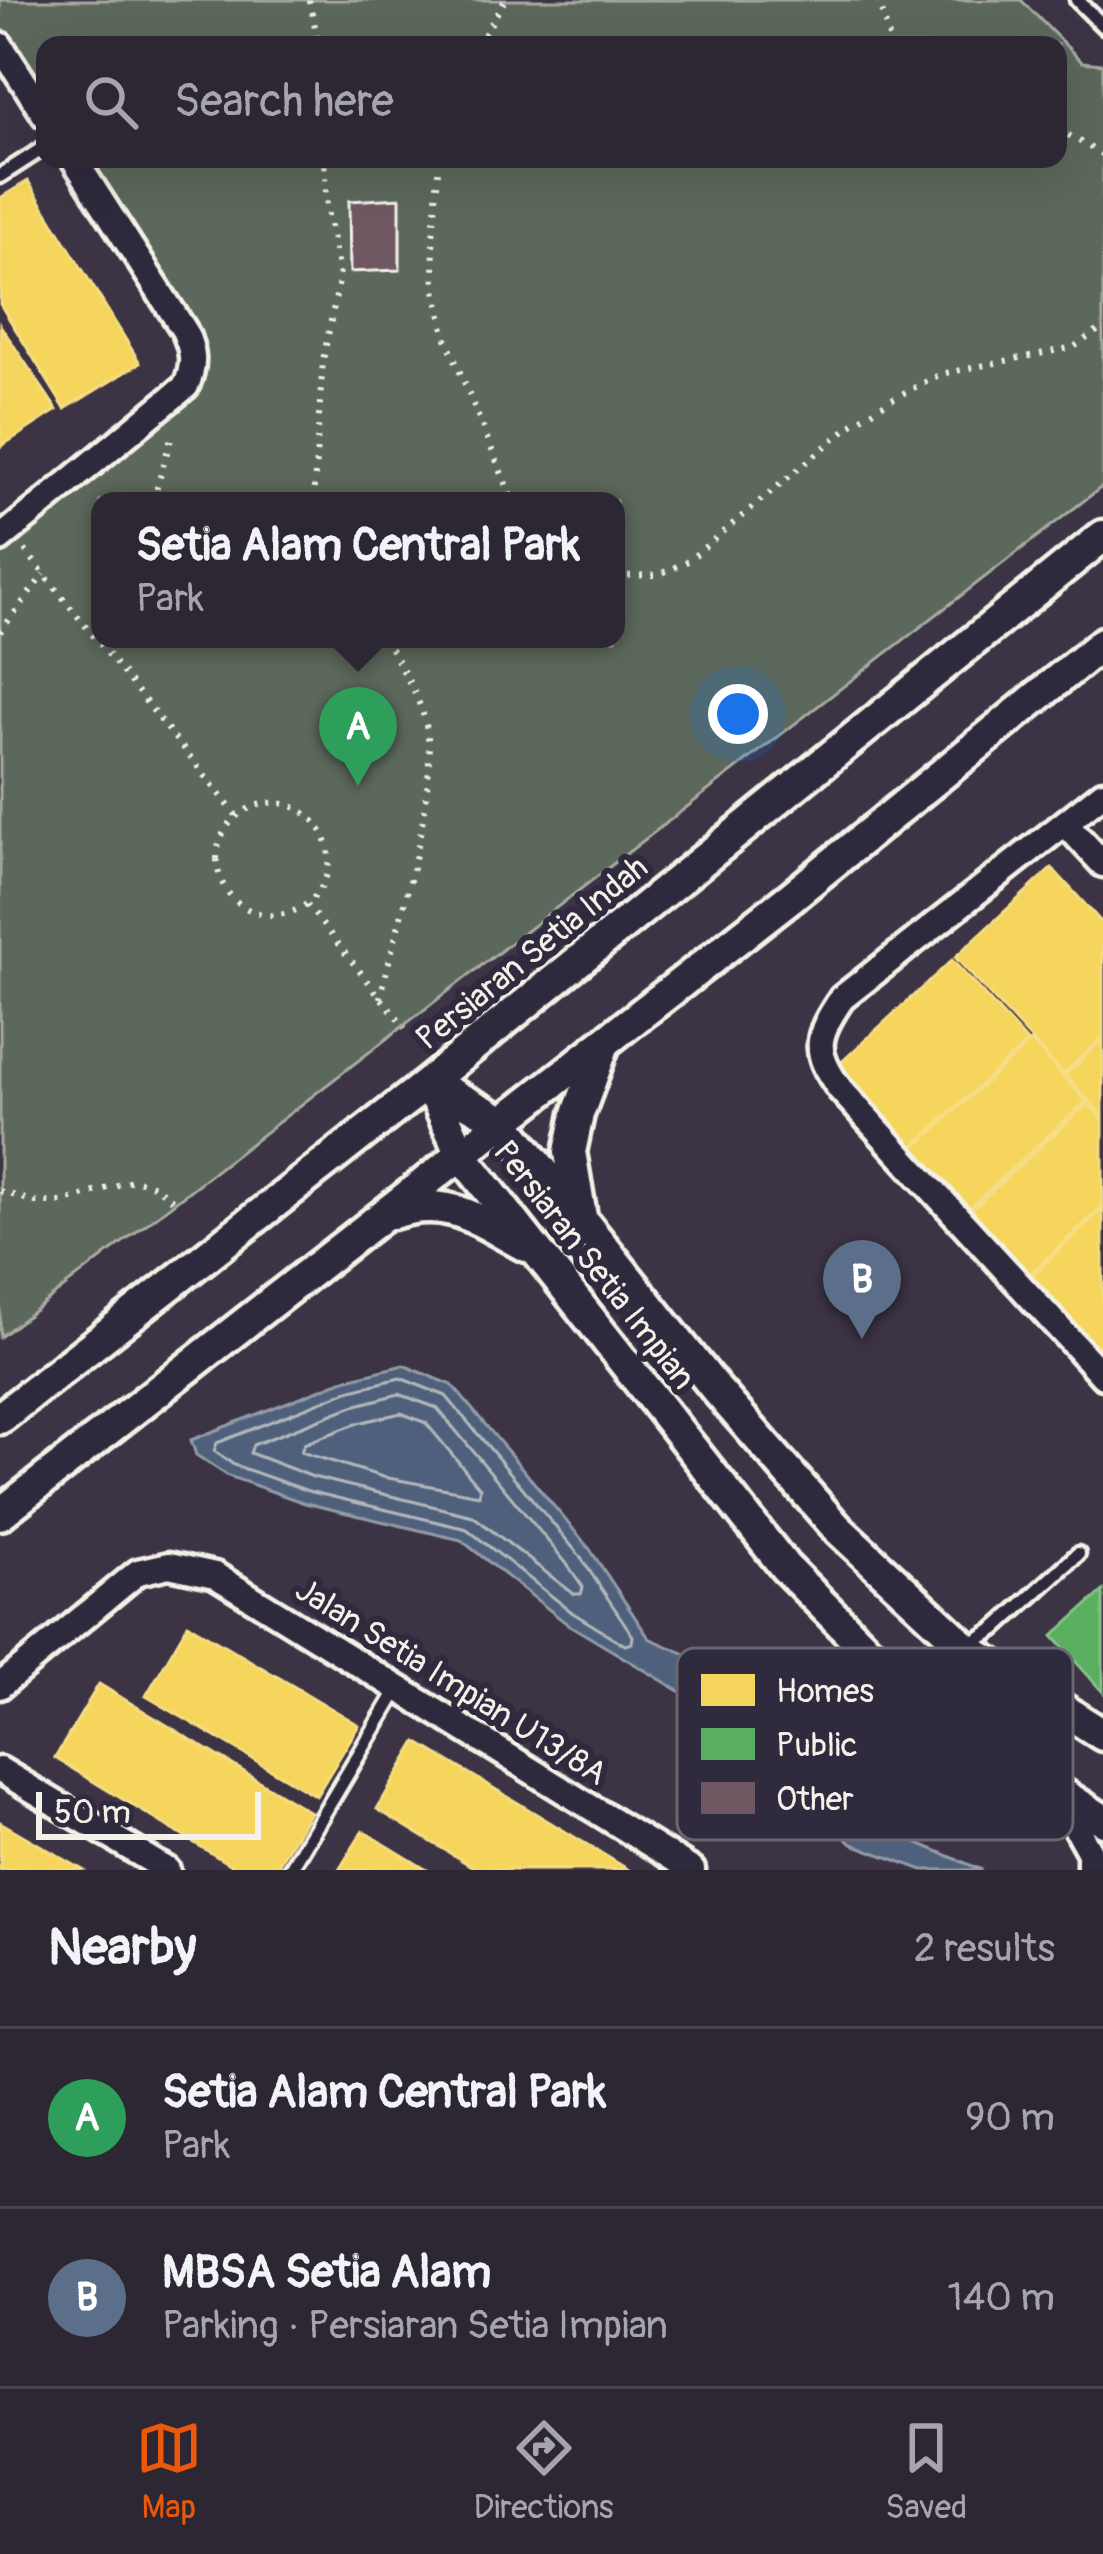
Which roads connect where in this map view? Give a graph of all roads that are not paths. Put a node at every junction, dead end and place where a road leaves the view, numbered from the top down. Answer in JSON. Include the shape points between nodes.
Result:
{"nodes":[{"id":1,"x":1077,"y":0,"type":"edge"},
{"id":2,"x":1103,"y":26,"type":"edge"},
{"id":3,"x":0,"y":45,"type":"edge"},
{"id":4,"x":36,"y":101,"type":"edge"},
{"id":5,"x":36,"y":154,"type":"edge"},
{"id":6,"x":80,"y":168,"type":"edge"},
{"id":7,"x":0,"y":176,"type":"edge"},
{"id":8,"x":1103,"y":536,"type":"edge"},
{"id":9,"x":6,"y":547,"type":"edge"},
{"id":10,"x":1103,"y":643,"type":"edge"},
{"id":11,"x":1103,"y":793,"type":"edge"},
{"id":12,"x":1065,"y":823,"type":"junction"},
{"id":13,"x":1103,"y":864,"type":"edge"},
{"id":14,"x":604,"y":1044,"type":"junction"},
{"id":15,"x":429,"y":1082,"type":"junction"},
{"id":16,"x":504,"y":1121,"type":"junction"},
{"id":17,"x":461,"y":1156,"type":"junction"},
{"id":18,"x":383,"y":1216,"type":"junction"},
{"id":19,"x":582,"y":1220,"type":"junction"},
{"id":20,"x":542,"y":1255,"type":"junction"},
{"id":21,"x":1103,"y":1376,"type":"edge"},
{"id":22,"x":0,"y":1418,"type":"edge"},
{"id":23,"x":0,"y":1514,"type":"edge"},
{"id":24,"x":1078,"y":1554,"type":"dead end"},
{"id":25,"x":965,"y":1647,"type":"joint"},
{"id":26,"x":866,"y":1648,"type":"edge"},
{"id":27,"x":0,"y":1686,"type":"edge"},
{"id":28,"x":398,"y":1689,"type":"junction"},
{"id":29,"x":1073,"y":1716,"type":"edge"},
{"id":30,"x":1103,"y":1735,"type":"edge"},
{"id":31,"x":0,"y":1770,"type":"edge"},
{"id":32,"x":1073,"y":1801,"type":"edge"},
{"id":33,"x":1103,"y":1820,"type":"edge"},
{"id":34,"x":1073,"y":1822,"type":"edge"},
{"id":35,"x":166,"y":1870,"type":"edge"},
{"id":36,"x":290,"y":1870,"type":"edge"},
{"id":37,"x":692,"y":1870,"type":"edge"},
{"id":38,"x":1090,"y":1870,"type":"edge"}],
"edges":[{"from":1,"to":2,"type":"lane"},
{"from":3,"to":4,"type":"street"},
{"from":5,"to":7,"type":"lane"},
{"from":6,"to":9,"type":"street","via":[[184,330],[194,367],[186,386]]},
{"from":8,"to":15,"type":"street","name":"Persiaran Setia Indah"},
{"from":10,"to":14,"type":"street"},
{"from":11,"to":12,"type":"street"},
{"from":12,"to":13,"type":"street"},
{"from":12,"to":21,"type":"street","via":[[842,998],[818,1044],[840,1089]]},
{"from":14,"to":16,"type":"street"},
{"from":14,"to":19,"type":"street","via":[[570,1152]]},
{"from":15,"to":16,"type":"street","name":"Persiaran Setia Impian"},
{"from":15,"to":17,"type":"street","name":"Persiaran Setia Impian"},
{"from":15,"to":22,"type":"street","name":"Persiaran Setia Indah"},
{"from":16,"to":17,"type":"street"},
{"from":16,"to":19,"type":"street","name":"Persiaran Setia Impian"},
{"from":17,"to":18,"type":"street"},
{"from":17,"to":20,"type":"street","name":"Persiaran Setia Impian"},
{"from":18,"to":20,"type":"street","via":[[423,1204],[464,1213]]},
{"from":18,"to":23,"type":"street"},
{"from":19,"to":25,"type":"street","name":"Persiaran Setia Impian","via":[[837,1528]]},
{"from":20,"to":26,"type":"street","name":"Persiaran Setia Impian","via":[[785,1567]]},
{"from":24,"to":25,"type":"lane"},
{"from":27,"to":28,"type":"street","name":"Jalan Setia Impian U13/8A","via":[[138,1572],[169,1565],[215,1575]]},
{"from":28,"to":36,"type":"lane"},
{"from":28,"to":37,"type":"street","name":"Jalan Setia Impian U13/8A"},
{"from":29,"to":30,"type":"street","name":"Persiaran Setia Impian"},
{"from":31,"to":35,"type":"street"},
{"from":32,"to":33,"type":"street","name":"Persiaran Setia Impian"},
{"from":34,"to":38,"type":"street"}]}
